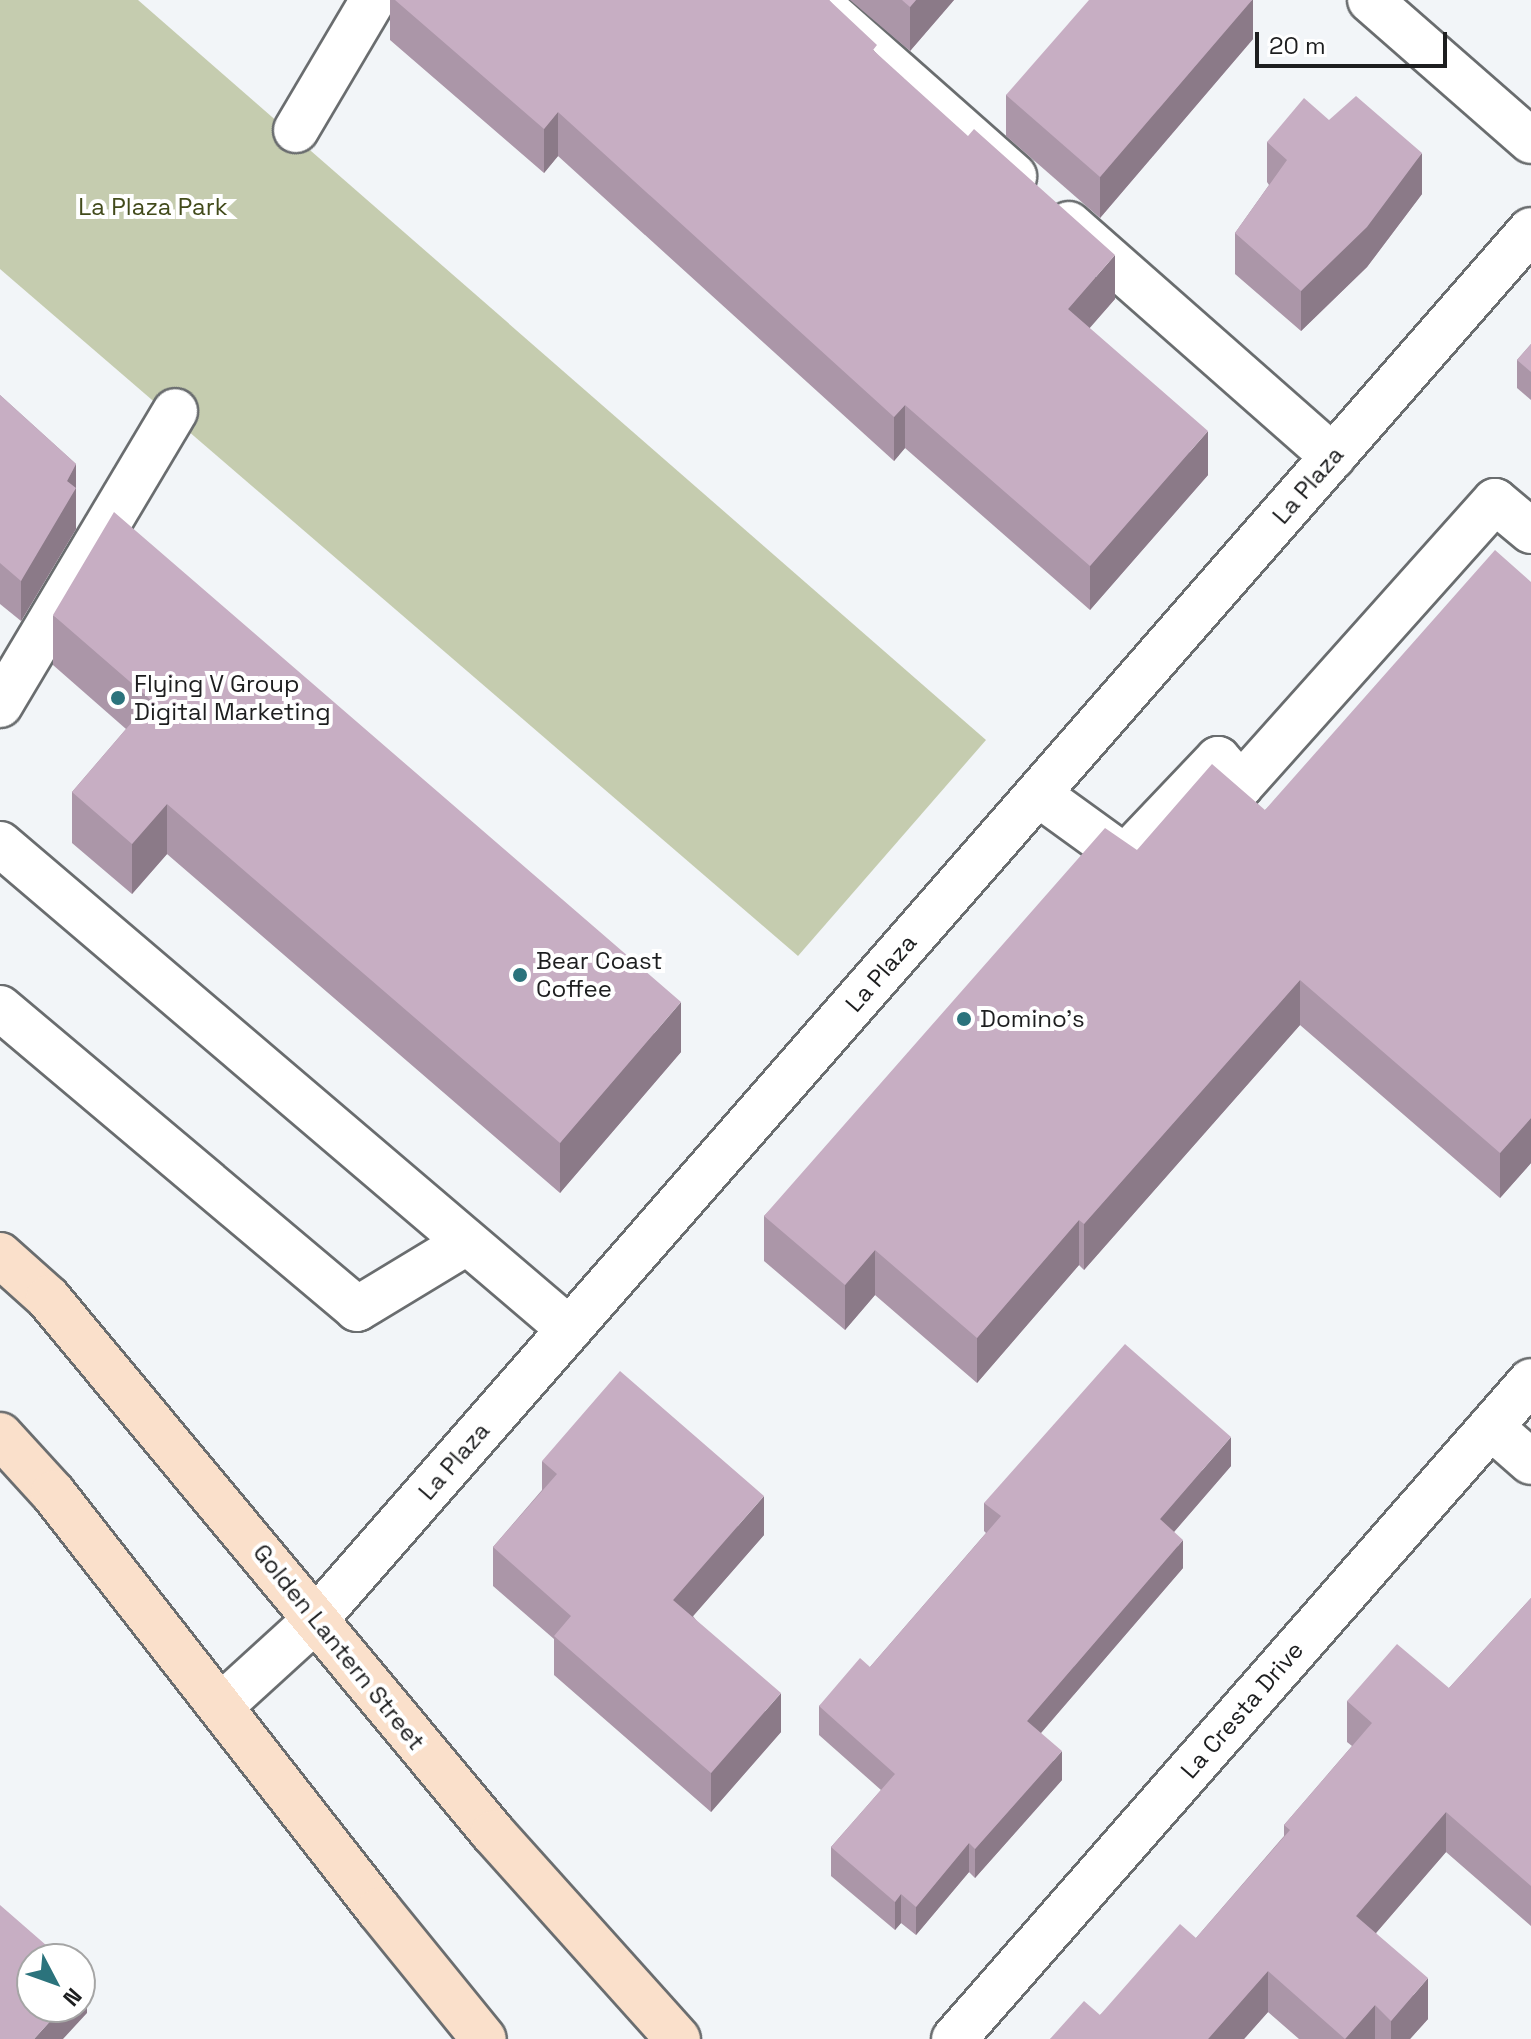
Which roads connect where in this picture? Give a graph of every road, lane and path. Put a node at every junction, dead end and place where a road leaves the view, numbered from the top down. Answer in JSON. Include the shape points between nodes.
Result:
{"nodes":[{"id":1,"x":373,"y":0,"type":"edge"},
{"id":2,"x":815,"y":0,"type":"edge"},
{"id":3,"x":1370,"y":0,"type":"edge"},
{"id":4,"x":296,"y":130,"type":"dead end"},
{"id":5,"x":1531,"y":141,"type":"edge"},
{"id":6,"x":1531,"y":230,"type":"edge"},
{"id":7,"x":175,"y":411,"type":"dead end"},
{"id":8,"x":1333,"y":457,"type":"junction"},
{"id":9,"x":1531,"y":531,"type":"edge"},
{"id":10,"x":0,"y":705,"type":"edge"},
{"id":11,"x":1038,"y":794,"type":"junction"},
{"id":12,"x":0,"y":844,"type":"edge"},
{"id":13,"x":0,"y":1008,"type":"edge"},
{"id":14,"x":466,"y":1243,"type":"junction"},
{"id":15,"x":0,"y":1255,"type":"edge"},
{"id":16,"x":569,"y":1329,"type":"junction"},
{"id":17,"x":1531,"y":1381,"type":"edge"},
{"id":18,"x":1491,"y":1427,"type":"junction"},
{"id":19,"x":0,"y":1435,"type":"edge"},
{"id":20,"x":1531,"y":1462,"type":"edge"},
{"id":21,"x":314,"y":1621,"type":"junction"},
{"id":22,"x":221,"y":1706,"type":"junction"},
{"id":23,"x":484,"y":2039,"type":"edge"},
{"id":24,"x":678,"y":2039,"type":"edge"},
{"id":25,"x":954,"y":2039,"type":"edge"}],
"edges":[{"from":1,"to":4,"type":"street"},
{"from":2,"to":8,"type":"street"},
{"from":3,"to":5,"type":"street"},
{"from":6,"to":8,"type":"street","name":"La Plaza"},
{"from":7,"to":10,"type":"street"},
{"from":8,"to":11,"type":"street","name":"La Plaza"},
{"from":9,"to":11,"type":"street","via":[[1495,501],[1241,785],[1218,759],[1125,857]]},
{"from":11,"to":16,"type":"street","name":"La Plaza"},
{"from":12,"to":14,"type":"street"},
{"from":13,"to":14,"type":"street","via":[[357,1309]]},
{"from":14,"to":16,"type":"street"},
{"from":15,"to":21,"type":"main road","name":"Golden Lantern Street","via":[[48,1298]]},
{"from":16,"to":21,"type":"street","name":"La Plaza"},
{"from":17,"to":18,"type":"street","name":"La Cresta Drive"},
{"from":18,"to":20,"type":"street"},
{"from":18,"to":25,"type":"street","name":"La Cresta Drive"},
{"from":19,"to":22,"type":"main road","via":[[53,1493]]},
{"from":21,"to":22,"type":"street","name":"La Plaza"},
{"from":21,"to":24,"type":"main road","name":"Golden Lantern Street","via":[[493,1833]]},
{"from":22,"to":23,"type":"main road"}]}
